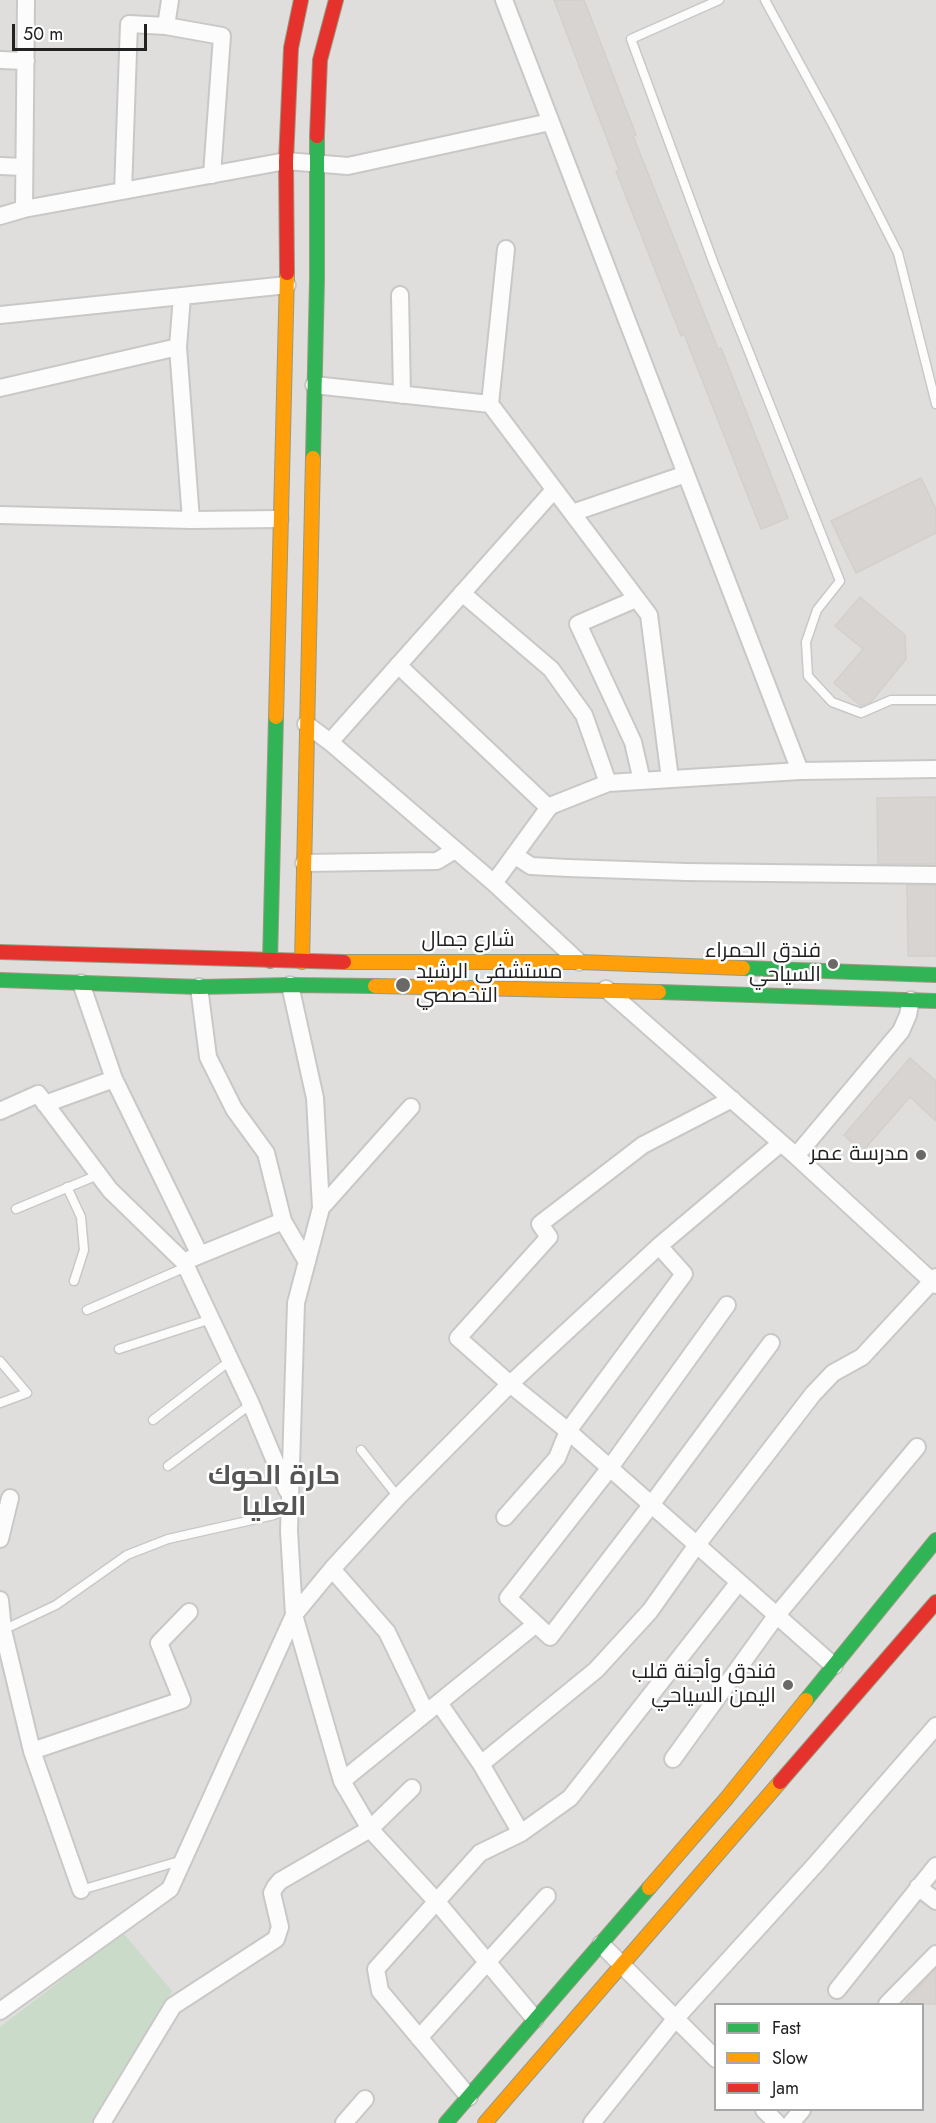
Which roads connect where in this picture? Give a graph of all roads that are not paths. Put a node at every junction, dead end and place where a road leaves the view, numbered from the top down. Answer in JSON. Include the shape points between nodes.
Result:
{"nodes":[{"id":1,"x":26,"y":0,"type":"edge"},
{"id":2,"x":170,"y":0,"type":"edge"},
{"id":3,"x":302,"y":0,"type":"edge"},
{"id":4,"x":336,"y":0,"type":"edge"},
{"id":5,"x":504,"y":0,"type":"edge"},
{"id":6,"x":719,"y":0,"type":"edge"},
{"id":7,"x":765,"y":0,"type":"edge"},
{"id":8,"x":166,"y":26,"type":"junction"},
{"id":9,"x":0,"y":60,"type":"edge"},
{"id":10,"x":26,"y":61,"type":"junction"},
{"id":11,"x":550,"y":122,"type":"junction"},
{"id":12,"x":286,"y":161,"type":"junction"},
{"id":13,"x":316,"y":162,"type":"junction"},
{"id":14,"x":0,"y":166,"type":"edge"},
{"id":15,"x":24,"y":167,"type":"junction"},
{"id":16,"x":212,"y":175,"type":"junction"},
{"id":17,"x":123,"y":191,"type":"junction"},
{"id":18,"x":24,"y":209,"type":"junction"},
{"id":19,"x":0,"y":216,"type":"edge"},
{"id":20,"x":506,"y":249,"type":"dead end"},
{"id":21,"x":286,"y":285,"type":"junction"},
{"id":22,"x":400,"y":295,"type":"dead end"},
{"id":23,"x":182,"y":296,"type":"junction"},
{"id":24,"x":0,"y":315,"type":"edge"},
{"id":25,"x":178,"y":347,"type":"junction"},
{"id":26,"x":314,"y":385,"type":"junction"},
{"id":27,"x":0,"y":388,"type":"edge"},
{"id":28,"x":402,"y":395,"type":"junction"},
{"id":29,"x":490,"y":404,"type":"junction"},
{"id":30,"x":936,"y":404,"type":"edge"},
{"id":31,"x":686,"y":474,"type":"junction"},
{"id":32,"x":554,"y":490,"type":"junction"},
{"id":33,"x":572,"y":513,"type":"junction"},
{"id":34,"x":0,"y":515,"type":"edge"},
{"id":35,"x":280,"y":519,"type":"junction"},
{"id":36,"x":191,"y":520,"type":"junction"},
{"id":37,"x":462,"y":593,"type":"junction"},
{"id":38,"x":636,"y":599,"type":"junction"},
{"id":39,"x":398,"y":665,"type":"junction"},
{"id":40,"x":936,"y":700,"type":"edge"},
{"id":41,"x":306,"y":724,"type":"junction"},
{"id":42,"x":330,"y":742,"type":"junction"},
{"id":43,"x":936,"y":769,"type":"edge"},
{"id":44,"x":800,"y":771,"type":"junction"},
{"id":45,"x":670,"y":779,"type":"junction"},
{"id":46,"x":642,"y":781,"type":"junction"},
{"id":47,"x":608,"y":783,"type":"junction"},
{"id":48,"x":549,"y":808,"type":"junction"},
{"id":49,"x":456,"y":850,"type":"junction"},
{"id":50,"x":514,"y":855,"type":"junction"},
{"id":51,"x":304,"y":863,"type":"junction"},
{"id":52,"x":936,"y":875,"type":"edge"},
{"id":53,"x":494,"y":883,"type":"junction"},
{"id":54,"x":0,"y":952,"type":"edge"},
{"id":55,"x":270,"y":961,"type":"junction"},
{"id":56,"x":302,"y":962,"type":"junction"},
{"id":57,"x":579,"y":962,"type":"junction"},
{"id":58,"x":936,"y":975,"type":"edge"},
{"id":59,"x":0,"y":980,"type":"edge"},
{"id":60,"x":81,"y":983,"type":"junction"},
{"id":61,"x":290,"y":985,"type":"junction"},
{"id":62,"x":199,"y":987,"type":"junction"},
{"id":63,"x":608,"y":990,"type":"junction"},
{"id":64,"x":911,"y":1000,"type":"junction"},
{"id":65,"x":936,"y":1001,"type":"edge"},
{"id":66,"x":114,"y":1079,"type":"junction"},
{"id":67,"x":732,"y":1100,"type":"junction"},
{"id":68,"x":45,"y":1104,"type":"junction"},
{"id":69,"x":411,"y":1107,"type":"dead end"},
{"id":70,"x":0,"y":1112,"type":"edge"},
{"id":71,"x":781,"y":1143,"type":"junction"},
{"id":72,"x":796,"y":1156,"type":"junction"},
{"id":73,"x":98,"y":1175,"type":"junction"},
{"id":74,"x":67,"y":1188,"type":"junction"},
{"id":75,"x":321,"y":1208,"type":"junction"},
{"id":76,"x":16,"y":1209,"type":"dead end"},
{"id":77,"x":283,"y":1221,"type":"junction"},
{"id":78,"x":659,"y":1246,"type":"junction"},
{"id":79,"x":200,"y":1255,"type":"junction"},
{"id":80,"x":307,"y":1262,"type":"junction"},
{"id":81,"x":185,"y":1265,"type":"junction"},
{"id":82,"x":74,"y":1281,"type":"dead end"},
{"id":83,"x":935,"y":1281,"type":"edge"},
{"id":84,"x":727,"y":1305,"type":"dead end"},
{"id":85,"x":87,"y":1310,"type":"dead end"},
{"id":86,"x":211,"y":1320,"type":"junction"},
{"id":87,"x":771,"y":1343,"type":"dead end"},
{"id":88,"x":119,"y":1349,"type":"dead end"},
{"id":89,"x":231,"y":1360,"type":"junction"},
{"id":90,"x":0,"y":1361,"type":"edge"},
{"id":91,"x":510,"y":1384,"type":"junction"},
{"id":92,"x":0,"y":1402,"type":"edge"},
{"id":93,"x":251,"y":1404,"type":"junction"},
{"id":94,"x":153,"y":1420,"type":"dead end"},
{"id":95,"x":568,"y":1431,"type":"junction"},
{"id":96,"x":917,"y":1448,"type":"dead end"},
{"id":97,"x":361,"y":1450,"type":"dead end"},
{"id":98,"x":168,"y":1466,"type":"dead end"},
{"id":99,"x":609,"y":1469,"type":"junction"},
{"id":100,"x":290,"y":1497,"type":"junction"},
{"id":101,"x":398,"y":1497,"type":"junction"},
{"id":102,"x":10,"y":1498,"type":"dead end"},
{"id":103,"x":651,"y":1505,"type":"junction"},
{"id":104,"x":505,"y":1517,"type":"dead end"},
{"id":105,"x":0,"y":1539,"type":"edge"},
{"id":106,"x":936,"y":1540,"type":"edge"},
{"id":107,"x":696,"y":1546,"type":"junction"},
{"id":108,"x":332,"y":1569,"type":"junction"},
{"id":109,"x":739,"y":1582,"type":"junction"},
{"id":110,"x":0,"y":1600,"type":"edge"},
{"id":111,"x":936,"y":1602,"type":"edge"},
{"id":112,"x":189,"y":1612,"type":"dead end"},
{"id":113,"x":294,"y":1615,"type":"junction"},
{"id":114,"x":776,"y":1616,"type":"junction"},
{"id":115,"x":536,"y":1624,"type":"junction"},
{"id":116,"x":3,"y":1630,"type":"junction"},
{"id":117,"x":834,"y":1666,"type":"junction"},
{"id":118,"x":432,"y":1708,"type":"junction"},
{"id":119,"x":936,"y":1726,"type":"edge"},
{"id":120,"x":32,"y":1751,"type":"junction"},
{"id":121,"x":673,"y":1759,"type":"dead end"},
{"id":122,"x":481,"y":1764,"type":"junction"},
{"id":123,"x":342,"y":1781,"type":"junction"},
{"id":124,"x":412,"y":1788,"type":"dead end"},
{"id":125,"x":370,"y":1829,"type":"junction"},
{"id":126,"x":521,"y":1833,"type":"junction"},
{"id":127,"x":183,"y":1860,"type":"junction"},
{"id":128,"x":936,"y":1866,"type":"edge"},
{"id":129,"x":918,"y":1887,"type":"junction"},
{"id":130,"x":81,"y":1890,"type":"joint"},
{"id":131,"x":547,"y":1896,"type":"dead end"},
{"id":132,"x":936,"y":1901,"type":"edge"},
{"id":133,"x":437,"y":1902,"type":"junction"},
{"id":134,"x":601,"y":1944,"type":"junction"},
{"id":135,"x":936,"y":1954,"type":"edge"},
{"id":136,"x":487,"y":1962,"type":"junction"},
{"id":137,"x":622,"y":1965,"type":"junction"},
{"id":138,"x":837,"y":1990,"type":"dead end"},
{"id":139,"x":888,"y":2003,"type":"edge"},
{"id":140,"x":0,"y":2011,"type":"edge"},
{"id":141,"x":676,"y":2018,"type":"junction"},
{"id":142,"x":535,"y":2019,"type":"junction"},
{"id":143,"x":419,"y":2038,"type":"junction"},
{"id":144,"x":714,"y":2057,"type":"edge"},
{"id":145,"x":469,"y":2097,"type":"junction"},
{"id":146,"x":364,"y":2099,"type":"dead end"},
{"id":147,"x":766,"y":2111,"type":"edge"},
{"id":148,"x":800,"y":2111,"type":"edge"},
{"id":149,"x":102,"y":2123,"type":"edge"},
{"id":150,"x":344,"y":2123,"type":"edge"},
{"id":151,"x":446,"y":2123,"type":"edge"},
{"id":152,"x":485,"y":2123,"type":"edge"},
{"id":153,"x":592,"y":2123,"type":"edge"},
{"id":154,"x":777,"y":2123,"type":"edge"},
{"id":155,"x":791,"y":2123,"type":"edge"}],
"edges":[{"from":1,"to":10,"type":"street"},
{"from":2,"to":8,"type":"street"},
{"from":3,"to":12,"type":"main road","via":[[291,48]]},
{"from":4,"to":13,"type":"main road","via":[[320,60]]},
{"from":5,"to":11,"type":"street"},
{"from":6,"to":40,"type":"lane","via":[[631,39],[714,264],[840,581],[817,610],[806,642],[808,676],[832,702],[861,713],[891,700]]},
{"from":7,"to":30,"type":"lane","via":[[898,253]]},
{"from":8,"to":16,"type":"street","via":[[222,36]]},
{"from":8,"to":17,"type":"street","via":[[129,24]]},
{"from":9,"to":10,"type":"street"},
{"from":10,"to":15,"type":"street"},
{"from":11,"to":13,"type":"street","via":[[348,166]]},
{"from":11,"to":31,"type":"street"},
{"from":12,"to":13,"type":"street"},
{"from":12,"to":16,"type":"street"},
{"from":12,"to":21,"type":"main road"},
{"from":13,"to":26,"type":"main road"},
{"from":14,"to":15,"type":"street"},
{"from":15,"to":18,"type":"street"},
{"from":16,"to":17,"type":"street"},
{"from":17,"to":18,"type":"street"},
{"from":18,"to":19,"type":"street"},
{"from":20,"to":29,"type":"street"},
{"from":21,"to":23,"type":"street"},
{"from":21,"to":35,"type":"main road"},
{"from":22,"to":28,"type":"street"},
{"from":23,"to":24,"type":"street"},
{"from":23,"to":25,"type":"street"},
{"from":25,"to":27,"type":"street"},
{"from":25,"to":36,"type":"street"},
{"from":26,"to":28,"type":"street"},
{"from":26,"to":41,"type":"main road"},
{"from":28,"to":29,"type":"street"},
{"from":29,"to":32,"type":"street"},
{"from":31,"to":33,"type":"street"},
{"from":31,"to":44,"type":"street"},
{"from":32,"to":33,"type":"street"},
{"from":32,"to":37,"type":"street"},
{"from":33,"to":38,"type":"street"},
{"from":34,"to":36,"type":"street"},
{"from":35,"to":36,"type":"street"},
{"from":35,"to":55,"type":"main road"},
{"from":37,"to":39,"type":"street"},
{"from":37,"to":47,"type":"street","via":[[551,669],[584,715]]},
{"from":38,"to":45,"type":"street","via":[[649,615]]},
{"from":38,"to":46,"type":"street","via":[[578,624],[633,742]]},
{"from":39,"to":42,"type":"street"},
{"from":39,"to":48,"type":"street"},
{"from":41,"to":42,"type":"street"},
{"from":41,"to":51,"type":"main road"},
{"from":42,"to":49,"type":"street"},
{"from":43,"to":44,"type":"street"},
{"from":44,"to":45,"type":"street"},
{"from":45,"to":46,"type":"street"},
{"from":46,"to":47,"type":"street"},
{"from":47,"to":48,"type":"street"},
{"from":48,"to":50,"type":"street"},
{"from":49,"to":51,"type":"street","via":[[437,861]]},
{"from":49,"to":53,"type":"street"},
{"from":50,"to":52,"type":"street","via":[[531,866],[568,868]]},
{"from":50,"to":53,"type":"street"},
{"from":51,"to":56,"type":"main road"},
{"from":53,"to":57,"type":"street"},
{"from":54,"to":55,"type":"main road","name":"شارع جمال"},
{"from":55,"to":56,"type":"main road","name":"شارع جمال"},
{"from":56,"to":57,"type":"main road","name":"شارع جمال"},
{"from":57,"to":58,"type":"main road","name":"شارع جمال"},
{"from":57,"to":63,"type":"street"},
{"from":59,"to":60,"type":"main road"},
{"from":60,"to":62,"type":"main road"},
{"from":60,"to":66,"type":"street"},
{"from":61,"to":62,"type":"main road"},
{"from":61,"to":63,"type":"main road"},
{"from":61,"to":75,"type":"street","via":[[315,1098]]},
{"from":62,"to":77,"type":"street","via":[[208,1057],[234,1109],[266,1153]]},
{"from":63,"to":64,"type":"main road"},
{"from":63,"to":67,"type":"street"},
{"from":64,"to":65,"type":"main road"},
{"from":64,"to":72,"type":"street","via":[[901,1031]]},
{"from":66,"to":68,"type":"street"},
{"from":66,"to":79,"type":"street"},
{"from":67,"to":71,"type":"street"},
{"from":67,"to":91,"type":"street","via":[[643,1145],[540,1224],[549,1237],[458,1338]]},
{"from":68,"to":70,"type":"street","via":[[38,1094]]},
{"from":68,"to":73,"type":"street"},
{"from":69,"to":75,"type":"street"},
{"from":71,"to":72,"type":"street"},
{"from":71,"to":78,"type":"street"},
{"from":72,"to":83,"type":"street"},
{"from":73,"to":74,"type":"lane"},
{"from":73,"to":81,"type":"street"},
{"from":74,"to":76,"type":"lane"},
{"from":74,"to":82,"type":"lane","via":[[81,1217],[84,1250]]},
{"from":75,"to":80,"type":"street"},
{"from":77,"to":79,"type":"street"},
{"from":77,"to":80,"type":"street"},
{"from":78,"to":91,"type":"street"},
{"from":78,"to":95,"type":"street","via":[[684,1274]]},
{"from":79,"to":81,"type":"street"},
{"from":80,"to":100,"type":"street","via":[[296,1303]]},
{"from":81,"to":85,"type":"lane"},
{"from":81,"to":86,"type":"street"},
{"from":83,"to":107,"type":"street","via":[[862,1357],[833,1373],[813,1394]]},
{"from":84,"to":99,"type":"street"},
{"from":86,"to":88,"type":"lane"},
{"from":86,"to":89,"type":"street"},
{"from":87,"to":103,"type":"street"},
{"from":89,"to":93,"type":"street"},
{"from":89,"to":94,"type":"lane"},
{"from":90,"to":92,"type":"lane","via":[[27,1393]]},
{"from":91,"to":95,"type":"street"},
{"from":91,"to":101,"type":"street"},
{"from":93,"to":98,"type":"lane"},
{"from":93,"to":100,"type":"street"},
{"from":95,"to":99,"type":"street"},
{"from":95,"to":104,"type":"street","via":[[557,1458]]},
{"from":96,"to":114,"type":"street"},
{"from":97,"to":101,"type":"lane"},
{"from":99,"to":103,"type":"street"},
{"from":99,"to":115,"type":"street","via":[[508,1598]]},
{"from":100,"to":113,"type":"street"},
{"from":100,"to":116,"type":"lane","via":[[274,1515],[168,1539],[127,1555],[56,1605]]},
{"from":101,"to":108,"type":"street"},
{"from":102,"to":105,"type":"street"},
{"from":103,"to":107,"type":"street"},
{"from":103,"to":115,"type":"street","via":[[550,1638]]},
{"from":106,"to":117,"type":"main road"},
{"from":107,"to":109,"type":"street"},
{"from":107,"to":122,"type":"street","via":[[650,1611],[596,1670]]},
{"from":108,"to":113,"type":"street"},
{"from":108,"to":118,"type":"street","via":[[387,1632]]},
{"from":109,"to":114,"type":"street"},
{"from":109,"to":126,"type":"street","via":[[570,1798]]},
{"from":110,"to":116,"type":"street"},
{"from":111,"to":137,"type":"main road"},
{"from":112,"to":120,"type":"street","via":[[159,1643],[182,1700]]},
{"from":113,"to":123,"type":"street"},
{"from":113,"to":127,"type":"street"},
{"from":114,"to":117,"type":"street"},
{"from":114,"to":121,"type":"street"},
{"from":115,"to":118,"type":"street"},
{"from":116,"to":120,"type":"street"},
{"from":117,"to":134,"type":"main road"},
{"from":118,"to":122,"type":"street"},
{"from":118,"to":123,"type":"street"},
{"from":119,"to":141,"type":"street"},
{"from":120,"to":130,"type":"street"},
{"from":122,"to":126,"type":"street"},
{"from":123,"to":125,"type":"street"},
{"from":124,"to":125,"type":"street"},
{"from":125,"to":133,"type":"street"},
{"from":125,"to":149,"type":"street","via":[[280,1881],[272,1893],[280,1927],[276,1939],[173,2006]]},
{"from":126,"to":133,"type":"street","via":[[480,1853]]},
{"from":127,"to":130,"type":"lane"},
{"from":127,"to":140,"type":"street","via":[[170,1888]]},
{"from":128,"to":129,"type":"street"},
{"from":129,"to":132,"type":"street"},
{"from":129,"to":138,"type":"street"},
{"from":131,"to":136,"type":"street"},
{"from":133,"to":136,"type":"street"},
{"from":133,"to":143,"type":"street","via":[[376,1969],[380,1991]]},
{"from":134,"to":137,"type":"street"},
{"from":134,"to":142,"type":"main road"},
{"from":135,"to":139,"type":"street"},
{"from":136,"to":142,"type":"street"},
{"from":136,"to":143,"type":"street"},
{"from":137,"to":141,"type":"street"},
{"from":137,"to":152,"type":"main road"},
{"from":141,"to":144,"type":"street"},
{"from":141,"to":153,"type":"street"},
{"from":142,"to":145,"type":"main road"},
{"from":143,"to":145,"type":"street"},
{"from":145,"to":151,"type":"main road"},
{"from":146,"to":150,"type":"street"},
{"from":147,"to":154,"type":"street"},
{"from":148,"to":155,"type":"street"}]}
